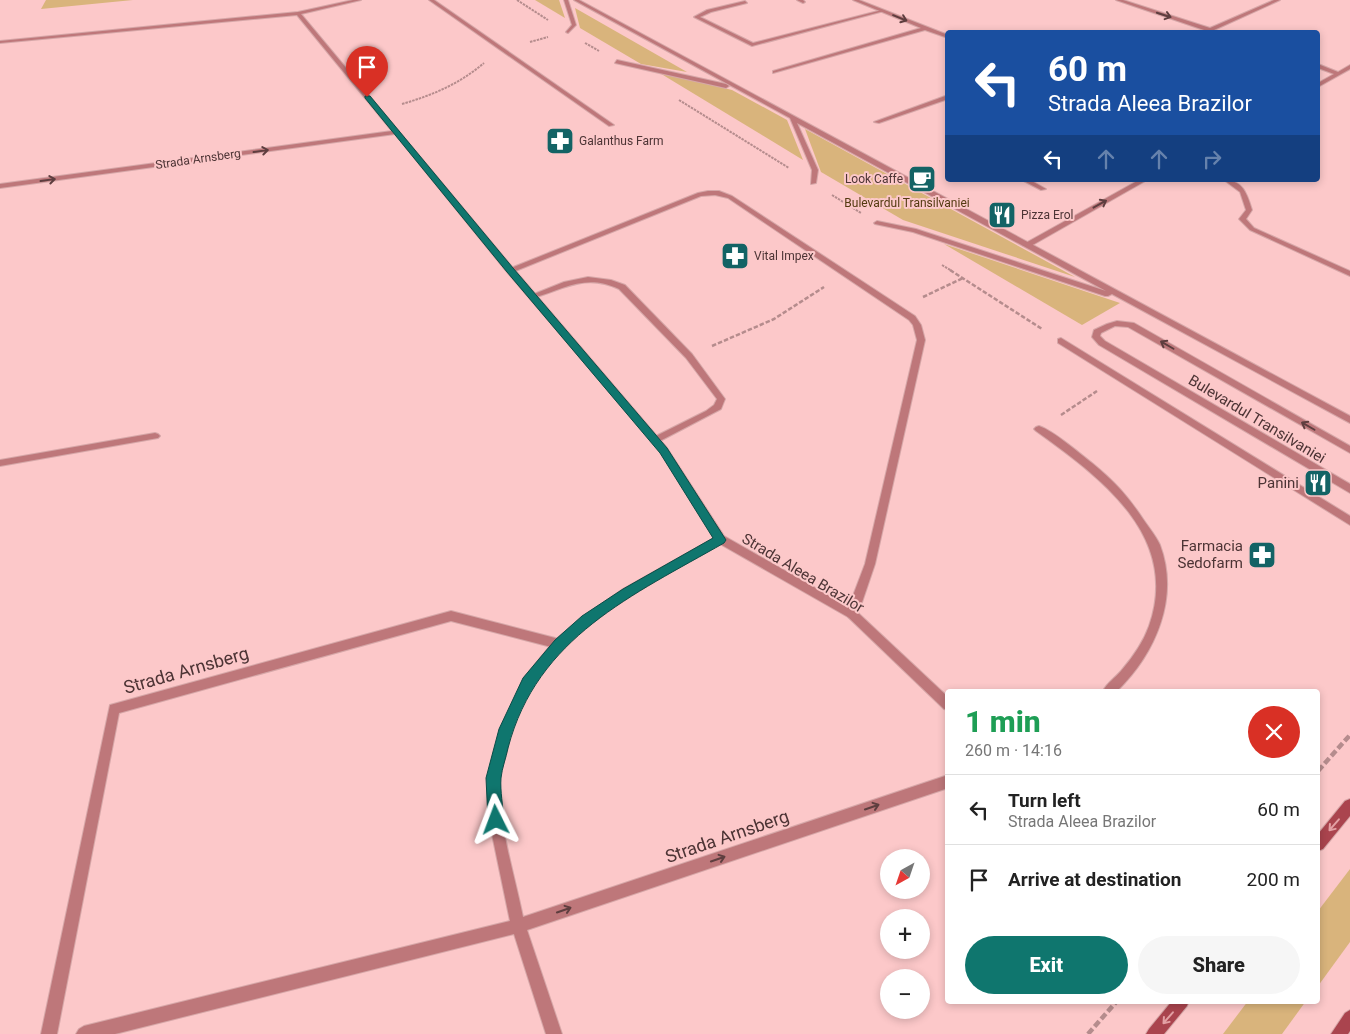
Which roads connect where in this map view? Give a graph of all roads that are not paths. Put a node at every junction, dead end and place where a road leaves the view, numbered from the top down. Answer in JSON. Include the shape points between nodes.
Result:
{"nodes":[{"id":1,"x":359,"y":0,"type":"edge"},
{"id":2,"x":431,"y":0,"type":"edge"},
{"id":3,"x":566,"y":0,"type":"edge"},
{"id":4,"x":576,"y":0,"type":"edge"},
{"id":5,"x":855,"y":0,"type":"edge"},
{"id":6,"x":1121,"y":0,"type":"edge"},
{"id":7,"x":1278,"y":0,"type":"edge"},
{"id":8,"x":745,"y":2,"type":"dead end"},
{"id":9,"x":882,"y":11,"type":"junction"},
{"id":10,"x":298,"y":13,"type":"junction"},
{"id":11,"x":926,"y":28,"type":"junction"},
{"id":12,"x":1210,"y":30,"type":"joint"},
{"id":13,"x":568,"y":32,"type":"road end"},
{"id":14,"x":945,"y":36,"type":"edge"},
{"id":15,"x":0,"y":42,"type":"edge"},
{"id":16,"x":617,"y":62,"type":"road end"},
{"id":17,"x":1320,"y":67,"type":"edge"},
{"id":18,"x":1350,"y":67,"type":"edge"},
{"id":19,"x":775,"y":72,"type":"dead end"},
{"id":20,"x":1338,"y":74,"type":"junction"},
{"id":21,"x":1320,"y":84,"type":"edge"},
{"id":22,"x":738,"y":88,"type":"junction"},
{"id":23,"x":945,"y":98,"type":"edge"},
{"id":24,"x":792,"y":117,"type":"junction"},
{"id":25,"x":877,"y":122,"type":"dead end"},
{"id":26,"x":611,"y":125,"type":"dead end"},
{"id":27,"x":396,"y":132,"type":"junction"},
{"id":28,"x":1029,"y":182,"type":"edge"},
{"id":29,"x":1140,"y":182,"type":"edge"},
{"id":30,"x":1230,"y":182,"type":"edge"},
{"id":31,"x":813,"y":183,"type":"road end"},
{"id":32,"x":0,"y":186,"type":"edge"},
{"id":33,"x":1042,"y":189,"type":"dead end"},
{"id":34,"x":877,"y":223,"type":"road end"},
{"id":35,"x":1026,"y":245,"type":"junction"},
{"id":36,"x":510,"y":270,"type":"junction"},
{"id":37,"x":1350,"y":274,"type":"edge"},
{"id":38,"x":533,"y":296,"type":"junction"},
{"id":39,"x":1134,"y":303,"type":"junction"},
{"id":40,"x":1061,"y":341,"type":"road end"},
{"id":41,"x":1350,"y":420,"type":"edge"},
{"id":42,"x":1039,"y":429,"type":"road end"},
{"id":43,"x":155,"y":436,"type":"dead end"},
{"id":44,"x":655,"y":440,"type":"junction"},
{"id":45,"x":1350,"y":450,"type":"edge"},
{"id":46,"x":0,"y":464,"type":"edge"},
{"id":47,"x":1350,"y":489,"type":"edge"},
{"id":48,"x":1350,"y":521,"type":"edge"},
{"id":49,"x":720,"y":540,"type":"junction"},
{"id":50,"x":852,"y":614,"type":"junction"},
{"id":51,"x":559,"y":644,"type":"junction"},
{"id":52,"x":1112,"y":689,"type":"edge"},
{"id":53,"x":945,"y":702,"type":"edge"},
{"id":54,"x":945,"y":782,"type":"edge"},
{"id":55,"x":1350,"y":806,"type":"edge"},
{"id":56,"x":1320,"y":842,"type":"edge"},
{"id":57,"x":518,"y":926,"type":"junction"},
{"id":58,"x":1179,"y":1004,"type":"edge"},
{"id":59,"x":1350,"y":1018,"type":"edge"},
{"id":60,"x":49,"y":1034,"type":"edge"},
{"id":61,"x":84,"y":1034,"type":"edge"},
{"id":62,"x":554,"y":1034,"type":"edge"},
{"id":63,"x":1154,"y":1034,"type":"edge"},
{"id":64,"x":1339,"y":1034,"type":"edge"}],
"edges":[{"from":1,"to":10,"type":"street"},
{"from":2,"to":26,"type":"street"},
{"from":3,"to":13,"type":"street","via":[[574,25]]},
{"from":4,"to":22,"type":"street"},
{"from":5,"to":9,"type":"street"},
{"from":6,"to":12,"type":"street","one_way":true},
{"from":7,"to":12,"type":"street"},
{"from":8,"to":9,"type":"street","via":[[696,17],[752,45]]},
{"from":9,"to":11,"type":"street","one_way":true},
{"from":10,"to":15,"type":"street"},
{"from":10,"to":27,"type":"street","name":"Strada Aleea Brazilor"},
{"from":11,"to":14,"type":"street"},
{"from":11,"to":19,"type":"street"},
{"from":16,"to":22,"type":"street"},
{"from":17,"to":20,"type":"street"},
{"from":18,"to":20,"type":"street"},
{"from":20,"to":21,"type":"street"},
{"from":22,"to":24,"type":"street"},
{"from":23,"to":25,"type":"street"},
{"from":24,"to":31,"type":"street","via":[[814,170]]},
{"from":24,"to":35,"type":"street"},
{"from":32,"to":27,"type":"street","name":"Strada Arnsberg","one_way":true},
{"from":27,"to":36,"type":"street","name":"Strada Aleea Brazilor"},
{"from":28,"to":33,"type":"street"},
{"from":35,"to":29,"type":"street","one_way":true},
{"from":30,"to":37,"type":"street","via":[[1243,191],[1249,210],[1242,219],[1252,229]]},
{"from":34,"to":39,"type":"street","via":[[914,230]]},
{"from":35,"to":39,"type":"street"},
{"from":36,"to":38,"type":"street","name":"Strada Aleea Brazilor"},
{"from":36,"to":50,"type":"street","via":[[710,192],[730,197],[912,318],[921,340],[870,564]]},
{"from":38,"to":44,"type":"street","name":"Strada Aleea Brazilor"},
{"from":38,"to":44,"type":"street","via":[[578,280],[610,280],[622,287],[689,356],[721,399],[718,407]]},
{"from":39,"to":41,"type":"street"},
{"from":40,"to":48,"type":"street"},
{"from":42,"to":52,"type":"street","via":[[1089,465],[1128,502],[1155,547],[1162,582],[1158,617],[1148,645]]},
{"from":43,"to":46,"type":"street"},
{"from":44,"to":49,"type":"street","name":"Strada Aleea Brazilor"},
{"from":45,"to":47,"type":"street","name":"Bulevardul Transilvaniei","one_way":true,"via":[[1131,325],[1112,323],[1097,332],[1096,337],[1102,343]]},
{"from":49,"to":50,"type":"street","name":"Strada Aleea Brazilor"},
{"from":49,"to":51,"type":"street","via":[[627,592]]},
{"from":50,"to":53,"type":"street","name":"Strada Aleea Brazilor"},
{"from":51,"to":57,"type":"street","via":[[528,682],[506,729],[494,778],[496,820]]},
{"from":51,"to":60,"type":"street","name":"Strada Arnsberg","via":[[451,616],[114,709]]},
{"from":57,"to":54,"type":"street","name":"Strada Arnsberg","one_way":true},
{"from":55,"to":56,"type":"main road","one_way":true},
{"from":57,"to":61,"type":"street","name":"Strada Arnsberg"},
{"from":57,"to":62,"type":"street"},
{"from":58,"to":63,"type":"main road","one_way":true},
{"from":59,"to":64,"type":"main road"}]}
